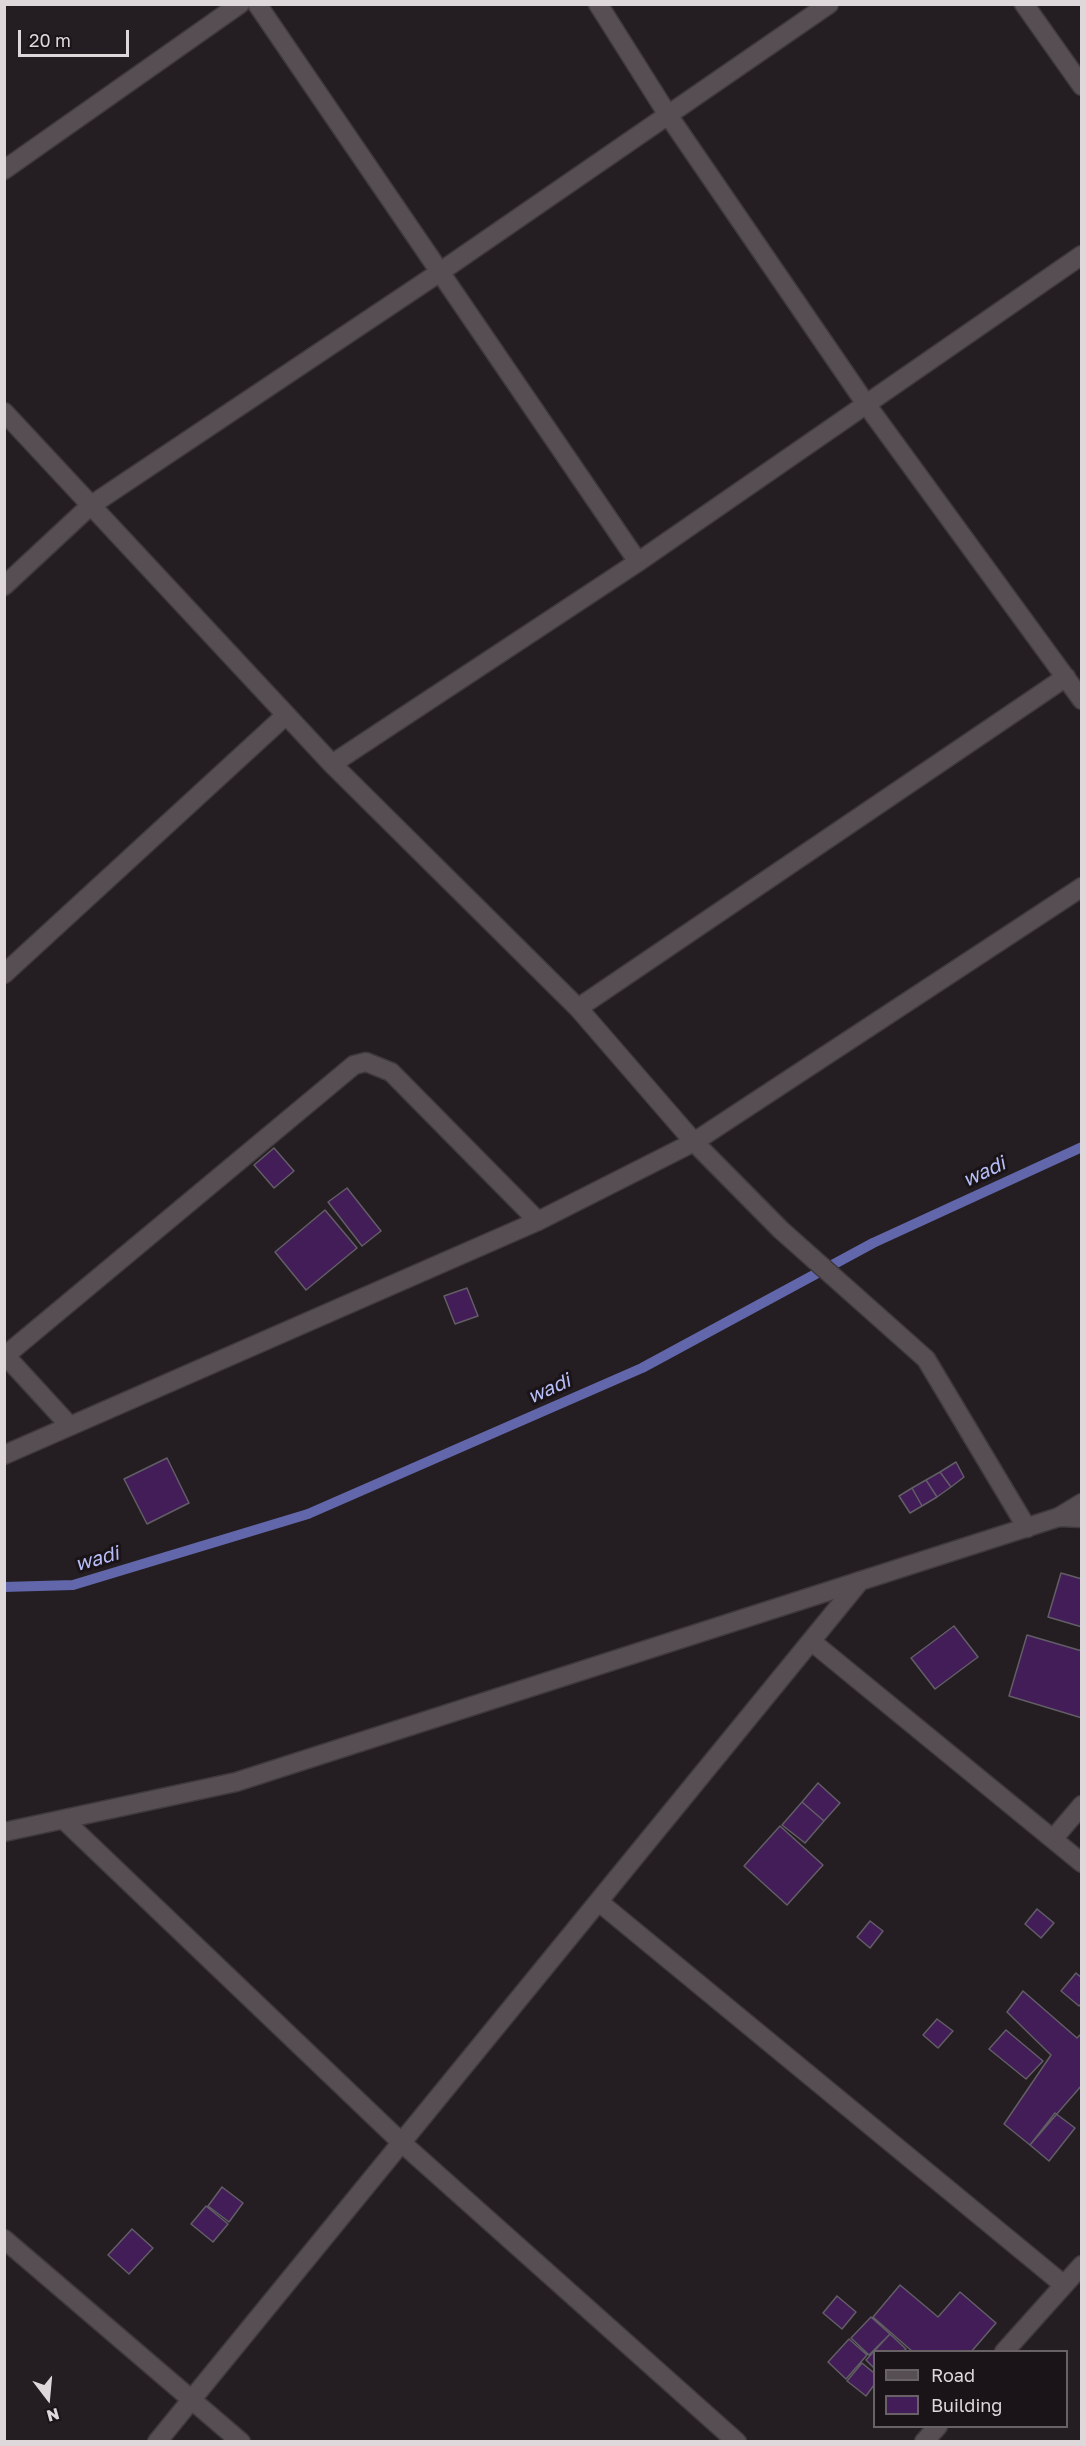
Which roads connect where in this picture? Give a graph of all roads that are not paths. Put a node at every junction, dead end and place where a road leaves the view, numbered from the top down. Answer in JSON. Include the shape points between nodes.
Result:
{"nodes":[{"id":1,"x":240,"y":4,"type":"edge"},
{"id":2,"x":257,"y":4,"type":"edge"},
{"id":3,"x":598,"y":4,"type":"edge"},
{"id":4,"x":829,"y":4,"type":"edge"},
{"id":5,"x":1024,"y":4,"type":"edge"},
{"id":6,"x":1082,"y":86,"type":"edge"},
{"id":7,"x":668,"y":115,"type":"junction"},
{"id":8,"x":4,"y":170,"type":"edge"},
{"id":9,"x":1082,"y":255,"type":"edge"},
{"id":10,"x":440,"y":272,"type":"junction"},
{"id":11,"x":866,"y":404,"type":"junction"},
{"id":12,"x":4,"y":412,"type":"edge"},
{"id":13,"x":90,"y":506,"type":"junction"},
{"id":14,"x":638,"y":562,"type":"junction"},
{"id":15,"x":4,"y":586,"type":"edge"},
{"id":16,"x":1066,"y":677,"type":"junction"},
{"id":17,"x":1082,"y":700,"type":"edge"},
{"id":18,"x":286,"y":715,"type":"junction"},
{"id":19,"x":332,"y":764,"type":"junction"},
{"id":20,"x":1082,"y":887,"type":"edge"},
{"id":21,"x":4,"y":974,"type":"edge"},
{"id":22,"x":578,"y":1008,"type":"junction"},
{"id":23,"x":694,"y":1142,"type":"junction"},
{"id":24,"x":538,"y":1221,"type":"junction"},
{"id":25,"x":5,"y":1354,"type":"edge"},
{"id":26,"x":69,"y":1425,"type":"junction"},
{"id":27,"x":4,"y":1455,"type":"edge"},
{"id":28,"x":1082,"y":1503,"type":"edge"},
{"id":29,"x":1059,"y":1517,"type":"junction"},
{"id":30,"x":1082,"y":1518,"type":"edge"},
{"id":31,"x":1027,"y":1527,"type":"junction"},
{"id":32,"x":861,"y":1581,"type":"junction"},
{"id":33,"x":812,"y":1641,"type":"junction"},
{"id":34,"x":1082,"y":1805,"type":"edge"},
{"id":35,"x":64,"y":1820,"type":"junction"},
{"id":36,"x":4,"y":1832,"type":"edge"},
{"id":37,"x":1053,"y":1839,"type":"junction"},
{"id":38,"x":1082,"y":1863,"type":"edge"},
{"id":39,"x":599,"y":1902,"type":"junction"},
{"id":40,"x":402,"y":2143,"type":"junction"},
{"id":41,"x":4,"y":2239,"type":"edge"},
{"id":42,"x":1082,"y":2265,"type":"edge"},
{"id":43,"x":1064,"y":2285,"type":"junction"},
{"id":44,"x":1007,"y":2350,"type":"edge"},
{"id":45,"x":192,"y":2400,"type":"junction"},
{"id":46,"x":937,"y":2428,"type":"edge"},
{"id":47,"x":157,"y":2442,"type":"edge"},
{"id":48,"x":241,"y":2442,"type":"edge"},
{"id":49,"x":737,"y":2442,"type":"edge"},
{"id":50,"x":924,"y":2442,"type":"edge"}],
"edges":[{"from":1,"to":8,"type":"street"},
{"from":2,"to":10,"type":"street"},
{"from":3,"to":7,"type":"street"},
{"from":4,"to":7,"type":"street"},
{"from":5,"to":6,"type":"street"},
{"from":7,"to":10,"type":"street"},
{"from":7,"to":11,"type":"street"},
{"from":9,"to":11,"type":"street"},
{"from":10,"to":13,"type":"street"},
{"from":10,"to":14,"type":"street"},
{"from":11,"to":14,"type":"street"},
{"from":11,"to":16,"type":"street"},
{"from":12,"to":13,"type":"street"},
{"from":13,"to":15,"type":"street"},
{"from":13,"to":18,"type":"street"},
{"from":14,"to":19,"type":"street"},
{"from":16,"to":17,"type":"street"},
{"from":16,"to":22,"type":"street"},
{"from":18,"to":19,"type":"street"},
{"from":18,"to":21,"type":"street"},
{"from":19,"to":22,"type":"street"},
{"from":20,"to":23,"type":"street"},
{"from":22,"to":23,"type":"street"},
{"from":23,"to":24,"type":"street"},
{"from":23,"to":31,"type":"street","via":[[781,1230],[926,1359]]},
{"from":24,"to":25,"type":"street","via":[[391,1072],[366,1062],[354,1065]]},
{"from":24,"to":26,"type":"street"},
{"from":25,"to":26,"type":"street"},
{"from":26,"to":27,"type":"street"},
{"from":28,"to":29,"type":"street"},
{"from":29,"to":30,"type":"street"},
{"from":29,"to":31,"type":"street"},
{"from":31,"to":32,"type":"street"},
{"from":32,"to":33,"type":"street"},
{"from":32,"to":35,"type":"street","via":[[236,1782]]},
{"from":33,"to":37,"type":"street"},
{"from":33,"to":39,"type":"street"},
{"from":34,"to":37,"type":"street"},
{"from":35,"to":36,"type":"street"},
{"from":35,"to":40,"type":"street"},
{"from":37,"to":38,"type":"street"},
{"from":39,"to":40,"type":"street"},
{"from":39,"to":43,"type":"street"},
{"from":40,"to":45,"type":"street"},
{"from":40,"to":49,"type":"street"},
{"from":41,"to":45,"type":"street"},
{"from":42,"to":43,"type":"street"},
{"from":43,"to":44,"type":"street"},
{"from":45,"to":47,"type":"street"},
{"from":45,"to":48,"type":"street"},
{"from":46,"to":50,"type":"street"}]}
